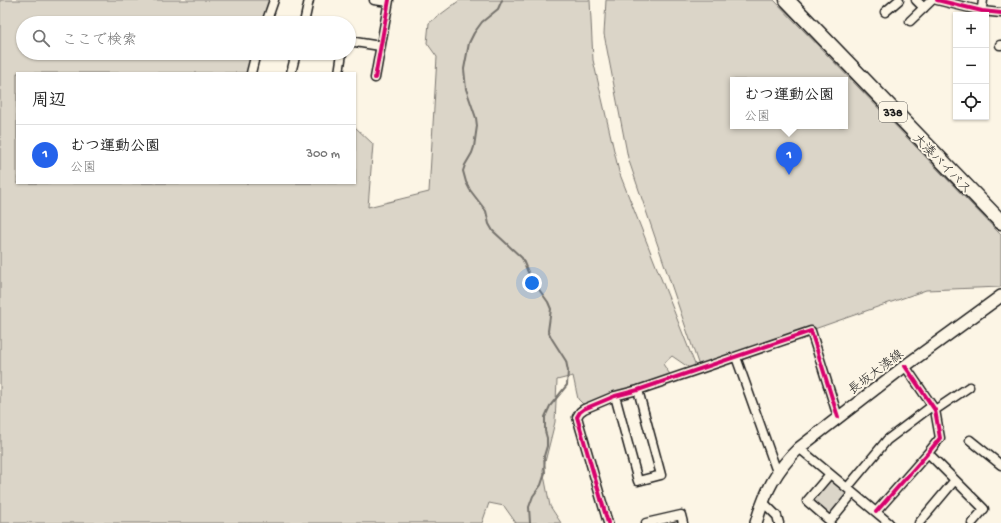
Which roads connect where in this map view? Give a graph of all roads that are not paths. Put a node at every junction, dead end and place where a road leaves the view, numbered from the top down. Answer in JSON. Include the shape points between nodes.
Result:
{"nodes":[{"id":1,"x":274,"y":0,"type":"edge"},
{"id":2,"x":309,"y":0,"type":"edge"},
{"id":3,"x":374,"y":0,"type":"edge"},
{"id":4,"x":786,"y":0,"type":"edge"},
{"id":5,"x":899,"y":0,"type":"edge"},
{"id":6,"x":916,"y":0,"type":"edge"},
{"id":7,"x":932,"y":0,"type":"edge"},
{"id":8,"x":937,"y":0,"type":"edge"},
{"id":9,"x":983,"y":0,"type":"edge"},
{"id":10,"x":388,"y":1,"type":"edge"},
{"id":11,"x":924,"y":8,"type":"junction"},
{"id":12,"x":885,"y":12,"type":"dead end"},
{"id":13,"x":978,"y":12,"type":"edge"},
{"id":14,"x":981,"y":12,"type":"edge"},
{"id":15,"x":989,"y":13,"type":"edge"},
{"id":16,"x":1001,"y":13,"type":"edge"},
{"id":17,"x":268,"y":16,"type":"edge"},
{"id":18,"x":306,"y":16,"type":"edge"},
{"id":19,"x":910,"y":21,"type":"dead end"},
{"id":20,"x":356,"y":42,"type":"edge"},
{"id":21,"x":380,"y":46,"type":"junction"},
{"id":22,"x":255,"y":60,"type":"edge"},
{"id":23,"x":294,"y":60,"type":"edge"},
{"id":24,"x":341,"y":60,"type":"edge"},
{"id":25,"x":252,"y":72,"type":"edge"},
{"id":26,"x":291,"y":72,"type":"edge"},
{"id":27,"x":339,"y":72,"type":"edge"},
{"id":28,"x":375,"y":78,"type":"dead end"},
{"id":29,"x":1001,"y":222,"type":"edge"},
{"id":30,"x":1001,"y":296,"type":"edge"},
{"id":31,"x":736,"y":357,"type":"junction"},
{"id":32,"x":905,"y":366,"type":"junction"},
{"id":33,"x":969,"y":386,"type":"dead end"},
{"id":34,"x":638,"y":390,"type":"junction"},
{"id":35,"x":616,"y":396,"type":"junction"},
{"id":36,"x":934,"y":408,"type":"junction"},
{"id":37,"x":838,"y":417,"type":"junction"},
{"id":38,"x":970,"y":440,"type":"dead end"},
{"id":39,"x":799,"y":448,"type":"junction"},
{"id":40,"x":928,"y":453,"type":"junction"},
{"id":41,"x":1001,"y":465,"type":"edge"},
{"id":42,"x":777,"y":472,"type":"junction"},
{"id":43,"x":830,"y":474,"type":"junction"},
{"id":44,"x":955,"y":480,"type":"junction"},
{"id":45,"x":850,"y":490,"type":"junction"},
{"id":46,"x":763,"y":502,"type":"junction"},
{"id":47,"x":876,"y":512,"type":"junction"},
{"id":48,"x":608,"y":523,"type":"edge"},
{"id":49,"x":648,"y":523,"type":"edge"},
{"id":50,"x":683,"y":523,"type":"edge"},
{"id":51,"x":756,"y":523,"type":"edge"},
{"id":52,"x":779,"y":523,"type":"edge"},
{"id":53,"x":889,"y":523,"type":"edge"},
{"id":54,"x":919,"y":523,"type":"edge"},
{"id":55,"x":972,"y":523,"type":"edge"}],
"edges":[{"from":1,"to":17,"type":"street"},
{"from":2,"to":18,"type":"street"},
{"from":3,"to":10,"type":"street"},
{"from":4,"to":29,"type":"highway","name":"大湊バイパス","number":"338"},
{"from":5,"to":12,"type":"street"},
{"from":6,"to":11,"type":"street"},
{"from":7,"to":11,"type":"street"},
{"from":8,"to":13,"type":"street"},
{"from":9,"to":14,"type":"street"},
{"from":10,"to":21,"type":"street"},
{"from":11,"to":19,"type":"street"},
{"from":15,"to":16,"type":"street"},
{"from":20,"to":21,"type":"street"},
{"from":21,"to":28,"type":"street"},
{"from":22,"to":25,"type":"street"},
{"from":23,"to":26,"type":"street"},
{"from":24,"to":27,"type":"street"},
{"from":30,"to":32,"type":"main road","name":"長坂大湊線"},
{"from":31,"to":34,"type":"street"},
{"from":31,"to":37,"type":"street","via":[[811,331]]},
{"from":31,"to":42,"type":"street"},
{"from":32,"to":36,"type":"street"},
{"from":32,"to":37,"type":"main road","name":"長坂大湊線"},
{"from":33,"to":36,"type":"street"},
{"from":34,"to":35,"type":"street"},
{"from":34,"to":35,"type":"street","via":[[661,475],[638,481]]},
{"from":35,"to":48,"type":"street","via":[[584,409],[577,417]]},
{"from":36,"to":40,"type":"street","via":[[940,438]]},
{"from":36,"to":45,"type":"street","via":[[887,440]]},
{"from":37,"to":39,"type":"main road","name":"長坂大湊線"},
{"from":38,"to":41,"type":"street"},
{"from":39,"to":42,"type":"main road","name":"長坂大湊線"},
{"from":39,"to":43,"type":"street"},
{"from":40,"to":44,"type":"street"},
{"from":40,"to":47,"type":"street"},
{"from":42,"to":46,"type":"main road","name":"長坂大湊線"},
{"from":43,"to":45,"type":"street"},
{"from":43,"to":45,"type":"street","via":[[807,501],[830,521]]},
{"from":44,"to":54,"type":"street"},
{"from":44,"to":55,"type":"street","via":[[984,509]]},
{"from":45,"to":47,"type":"street"},
{"from":46,"to":51,"type":"main road","name":"長坂大湊線"},
{"from":46,"to":52,"type":"street","via":[[777,516]]},
{"from":47,"to":53,"type":"street"},
{"from":49,"to":50,"type":"street","via":[[681,515]]}]}
